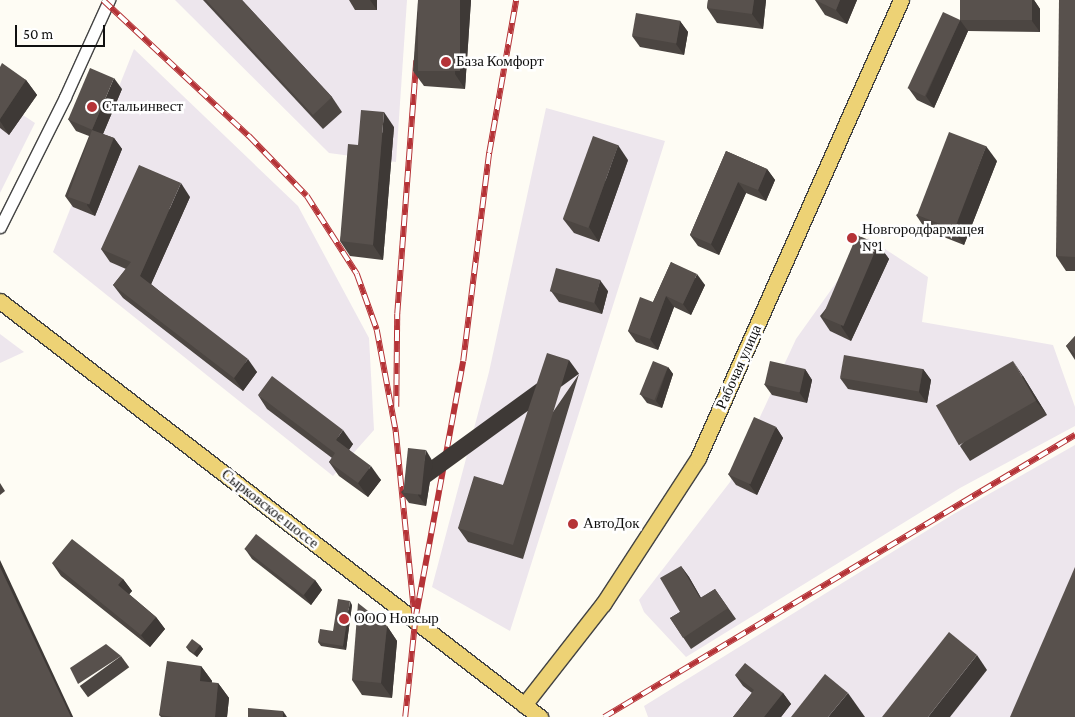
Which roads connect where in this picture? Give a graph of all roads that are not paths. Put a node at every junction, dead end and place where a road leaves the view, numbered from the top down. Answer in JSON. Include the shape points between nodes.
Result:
{"nodes":[{"id":1,"x":109,"y":0,"type":"edge"},
{"id":2,"x":901,"y":0,"type":"edge"},
{"id":3,"x":0,"y":226,"type":"edge"},
{"id":4,"x":0,"y":301,"type":"edge"},
{"id":5,"x":524,"y":705,"type":"junction"},
{"id":6,"x":540,"y":717,"type":"edge"}],
"edges":[{"from":1,"to":3,"type":"street","via":[[65,97]]},
{"from":2,"to":5,"type":"main road","name":"Рабочая улица","via":[[698,458],[603,604]]},
{"from":4,"to":5,"type":"main road","name":"Сырковское шоссе"},
{"from":5,"to":6,"type":"main road","name":"Сырковское шоссе"}]}
